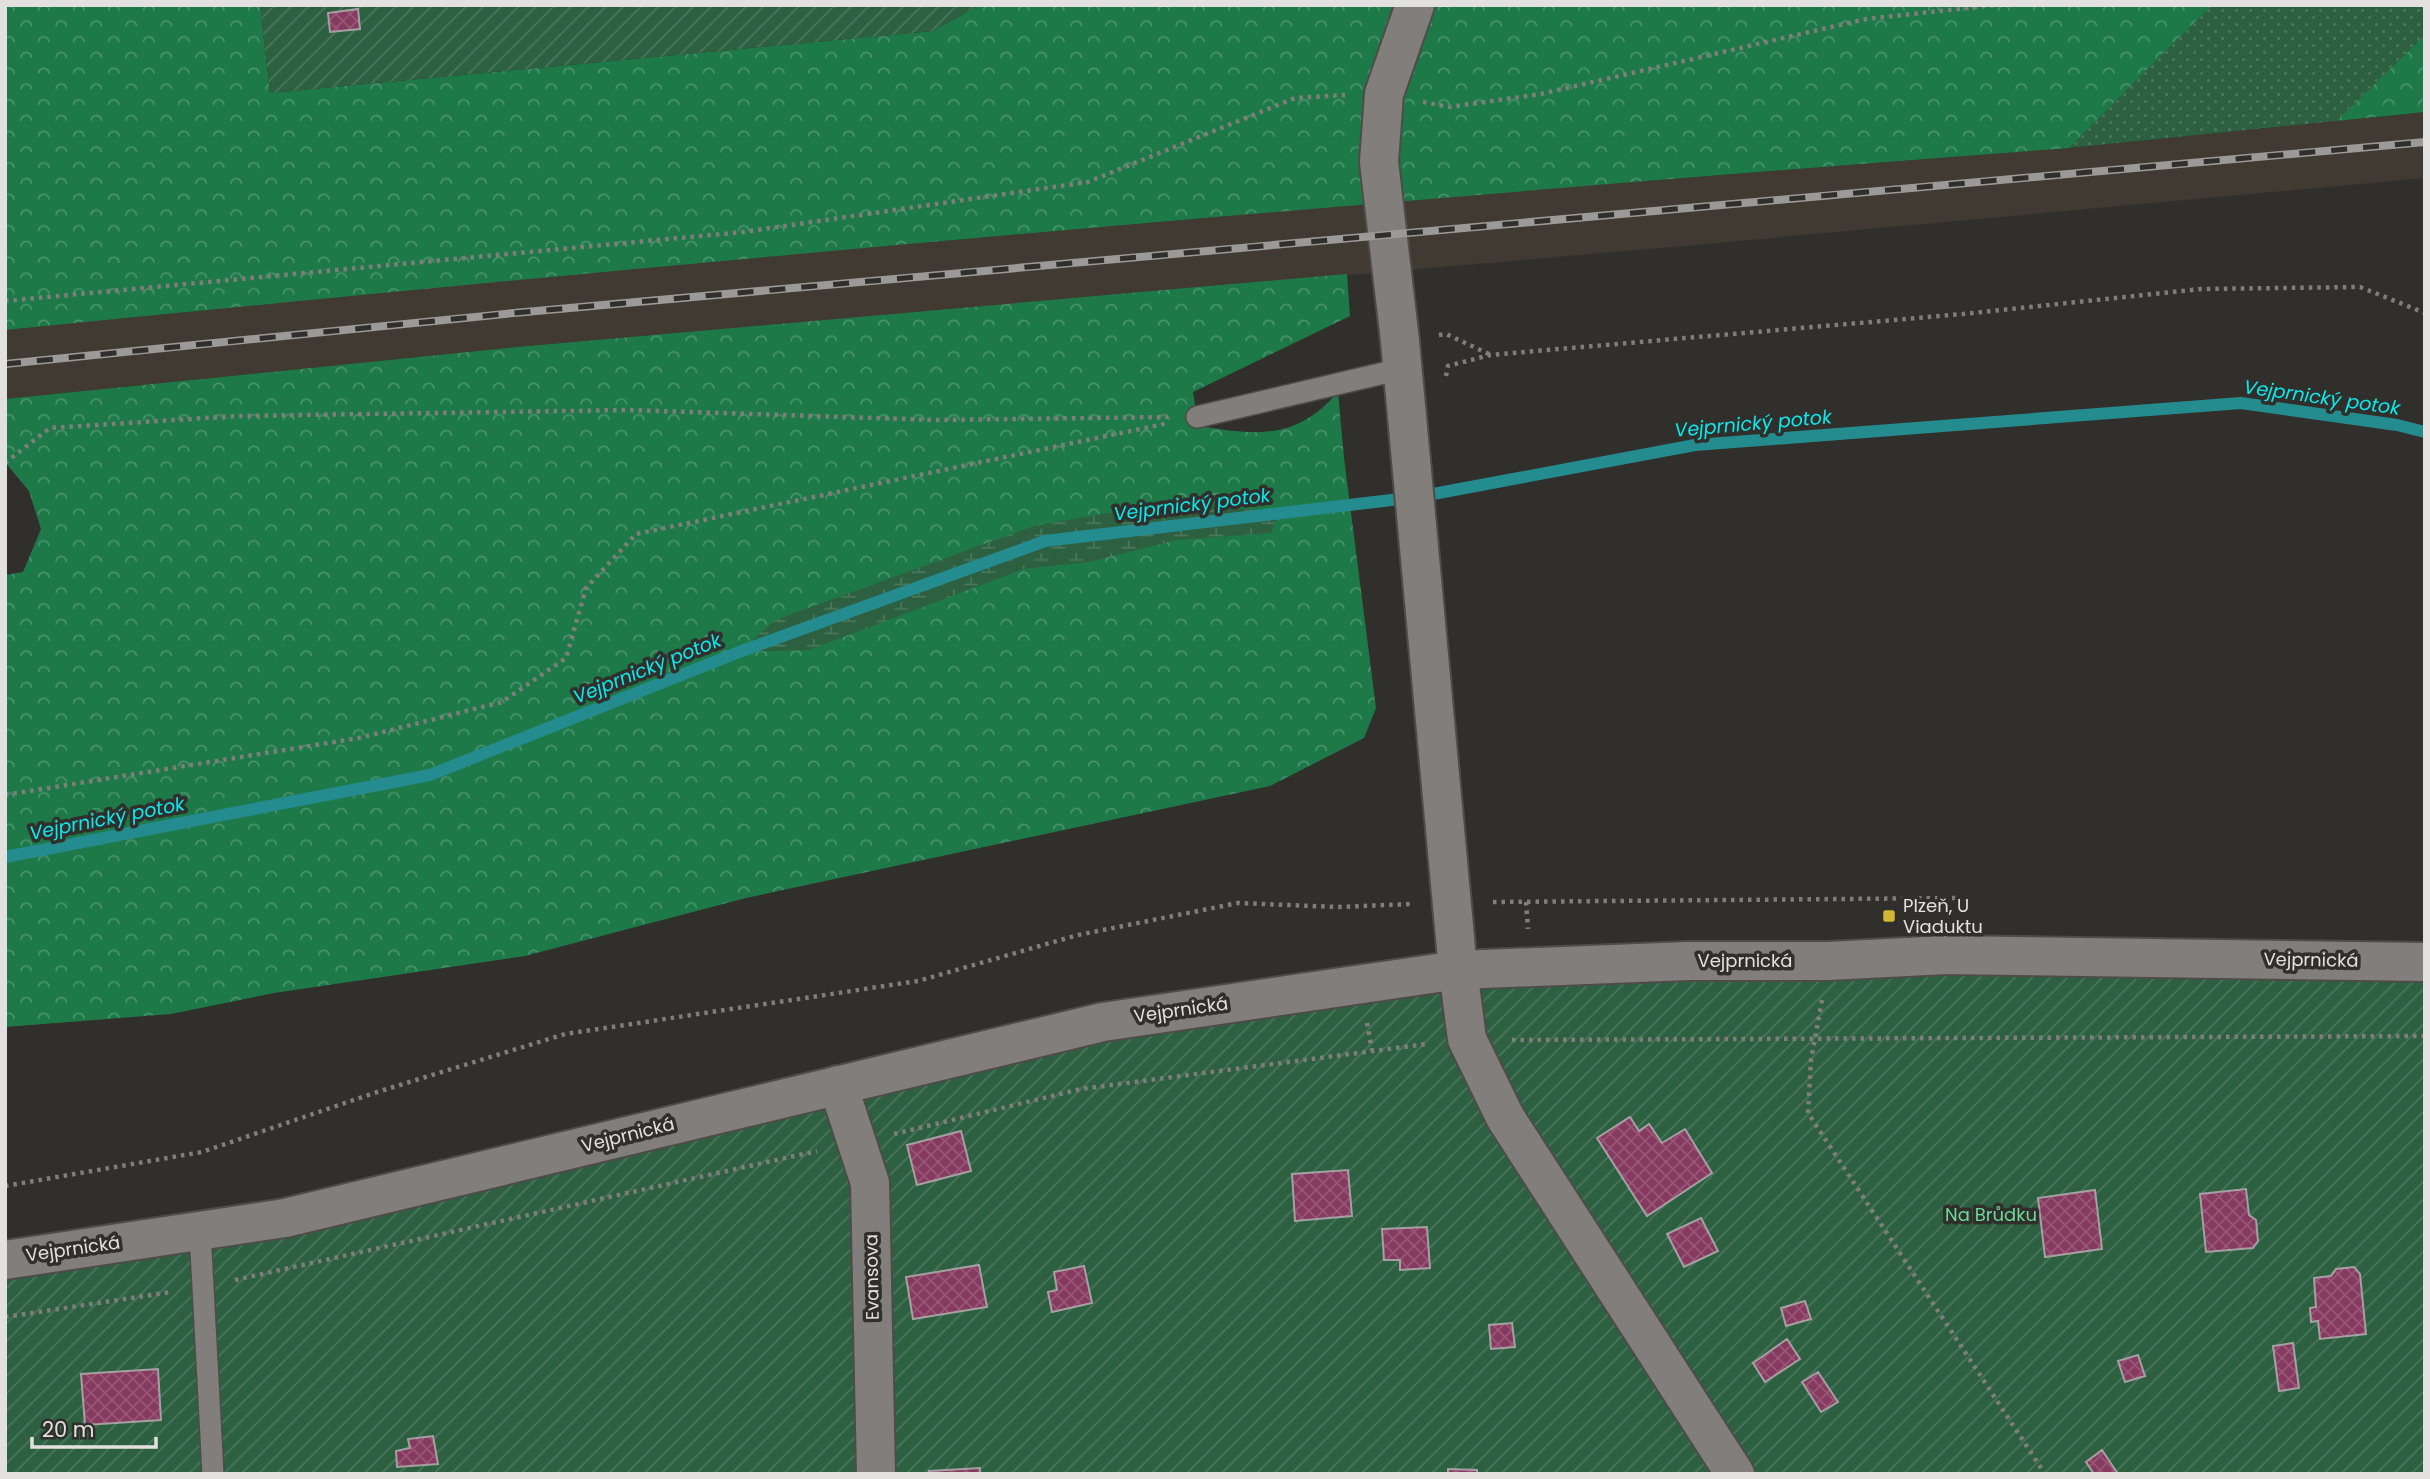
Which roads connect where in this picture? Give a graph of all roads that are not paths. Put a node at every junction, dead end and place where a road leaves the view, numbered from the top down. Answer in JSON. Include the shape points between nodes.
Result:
{"nodes":[{"id":1,"x":1415,"y":5,"type":"edge"},
{"id":2,"x":1401,"y":355,"type":"junction"},
{"id":3,"x":1197,"y":417,"type":"road end"},
{"id":4,"x":2425,"y":962,"type":"edge"},
{"id":5,"x":1458,"y":970,"type":"junction"},
{"id":6,"x":838,"y":1085,"type":"junction"},
{"id":7,"x":200,"y":1230,"type":"junction"},
{"id":8,"x":5,"y":1260,"type":"edge"},
{"id":9,"x":213,"y":1474,"type":"edge"},
{"id":10,"x":876,"y":1474,"type":"edge"},
{"id":11,"x":1735,"y":1474,"type":"edge"}],
"edges":[{"from":1,"to":2,"type":"main road","via":[[1384,94],[1379,162]]},
{"from":2,"to":3,"type":"lane"},
{"from":2,"to":5,"type":"main road"},
{"from":4,"to":5,"type":"main road","name":"Vejprnická","via":[[1946,955]]},
{"from":5,"to":6,"type":"main road","name":"Vejprnická","via":[[1103,1021]]},
{"from":5,"to":11,"type":"main road","via":[[1467,1040],[1506,1116]]},
{"from":6,"to":7,"type":"main road","name":"Vejprnická","via":[[285,1218]]},
{"from":6,"to":10,"type":"main road","name":"Evansova","via":[[870,1183]]},
{"from":7,"to":8,"type":"main road","name":"Vejprnická"},
{"from":7,"to":9,"type":"lane"}]}
